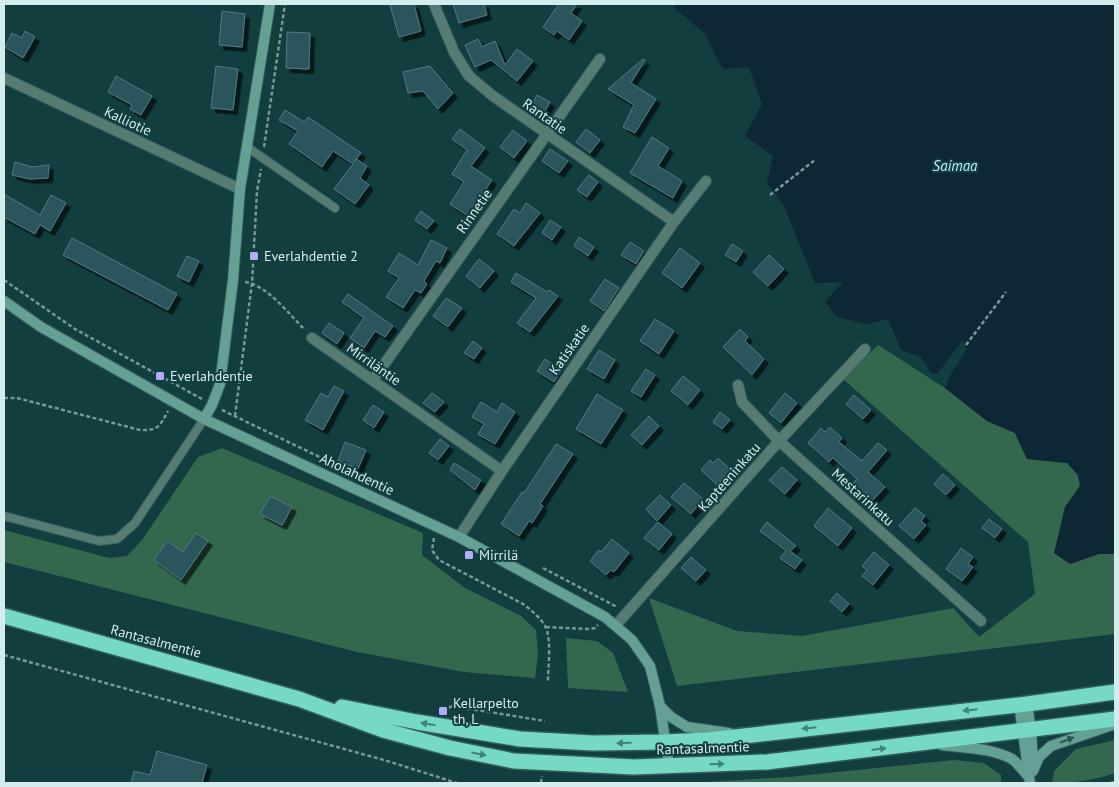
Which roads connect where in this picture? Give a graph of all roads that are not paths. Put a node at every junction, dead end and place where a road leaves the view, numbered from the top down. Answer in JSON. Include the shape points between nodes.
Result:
{"nodes":[{"id":1,"x":270,"y":4,"type":"edge"},
{"id":2,"x":434,"y":4,"type":"edge"},
{"id":3,"x":600,"y":59,"type":"dead end"},
{"id":4,"x":4,"y":78,"type":"edge"},
{"id":5,"x":546,"y":133,"type":"junction"},
{"id":6,"x":247,"y":147,"type":"junction"},
{"id":7,"x":706,"y":181,"type":"dead end"},
{"id":8,"x":240,"y":188,"type":"junction"},
{"id":9,"x":335,"y":208,"type":"dead end"},
{"id":10,"x":674,"y":222,"type":"junction"},
{"id":11,"x":4,"y":301,"type":"edge"},
{"id":12,"x":312,"y":338,"type":"road end"},
{"id":13,"x":865,"y":349,"type":"dead end"},
{"id":14,"x":373,"y":380,"type":"junction"},
{"id":15,"x":738,"y":385,"type":"dead end"},
{"id":16,"x":204,"y":419,"type":"junction"},
{"id":17,"x":779,"y":441,"type":"junction"},
{"id":18,"x":502,"y":471,"type":"junction"},
{"id":19,"x":4,"y":516,"type":"edge"},
{"id":20,"x":459,"y":537,"type":"junction"},
{"id":21,"x":4,"y":616,"type":"edge"},
{"id":22,"x":981,"y":622,"type":"dead end"},
{"id":23,"x":616,"y":625,"type":"junction"},
{"id":24,"x":1115,"y":692,"type":"edge"},
{"id":25,"x":299,"y":699,"type":"junction"},
{"id":26,"x":1023,"y":704,"type":"junction"},
{"id":27,"x":660,"y":706,"type":"junction"},
{"id":28,"x":1115,"y":719,"type":"edge"},
{"id":29,"x":1115,"y":724,"type":"edge"},
{"id":30,"x":1027,"y":731,"type":"junction"},
{"id":31,"x":742,"y":735,"type":"junction"},
{"id":32,"x":664,"y":742,"type":"junction"},
{"id":33,"x":931,"y":743,"type":"junction"},
{"id":34,"x":669,"y":766,"type":"junction"},
{"id":35,"x":1031,"y":778,"type":"edge"}],
"edges":[{"from":1,"to":6,"type":"street"},
{"from":2,"to":5,"type":"street","name":"Rantatie","via":[[454,52],[469,76]]},
{"from":3,"to":5,"type":"street","name":"Rinnetie"},
{"from":4,"to":8,"type":"street","name":"Kalliotie"},
{"from":5,"to":10,"type":"street","name":"Rantatie"},
{"from":5,"to":14,"type":"street","name":"Rinnetie"},
{"from":6,"to":8,"type":"street"},
{"from":6,"to":9,"type":"lane"},
{"from":7,"to":10,"type":"street","name":"Katiskatie"},
{"from":8,"to":16,"type":"street","via":[[220,384]]},
{"from":10,"to":18,"type":"street","name":"Katiskatie"},
{"from":11,"to":16,"type":"street","name":"Aholahdentie","via":[[41,327]]},
{"from":12,"to":14,"type":"street","name":"Mirriläntie"},
{"from":13,"to":17,"type":"street","name":"Kapteeninkatu"},
{"from":14,"to":18,"type":"street","name":"Mirriläntie"},
{"from":15,"to":17,"type":"street","name":"Mestarinkatu","via":[[742,402]]},
{"from":16,"to":19,"type":"lane","via":[[135,523],[116,538],[99,541]]},
{"from":16,"to":20,"type":"street","name":"Aholahdentie"},
{"from":17,"to":22,"type":"street","name":"Mestarinkatu"},
{"from":17,"to":23,"type":"street","name":"Kapteeninkatu"},
{"from":18,"to":20,"type":"street","name":"Katiskatie"},
{"from":20,"to":23,"type":"street","name":"Aholahdentie"},
{"from":21,"to":25,"type":"highway","name":"Rantasalmentie"},
{"from":23,"to":27,"type":"street","name":"Aholahdentie","via":[[632,640],[650,666]]},
{"from":24,"to":26,"type":"highway","name":"Rantasalmentie"},
{"from":32,"to":25,"type":"highway","name":"Rantasalmentie","one_way":true,"via":[[520,739]]},
{"from":25,"to":34,"type":"highway","name":"Rantasalmentie","one_way":true,"via":[[383,730],[514,761]]},
{"from":26,"to":30,"type":"street"},
{"from":26,"to":31,"type":"highway","name":"Rantasalmentie","one_way":true},
{"from":27,"to":31,"type":"street","via":[[687,727]]},
{"from":27,"to":32,"type":"street","name":"Aholahdentie"},
{"from":28,"to":30,"type":"highway","name":"Rantasalmentie"},
{"from":35,"to":29,"type":"street","one_way":true,"via":[[1039,757],[1050,746]]},
{"from":30,"to":33,"type":"highway","name":"Rantasalmentie"},
{"from":30,"to":35,"type":"street"},
{"from":31,"to":32,"type":"highway","name":"Rantasalmentie"},
{"from":32,"to":34,"type":"street","name":"Aholahdentie"},
{"from":34,"to":33,"type":"highway","name":"Rantasalmentie","one_way":true,"via":[[767,762]]},
{"from":33,"to":35,"type":"street","via":[[1002,755],[1013,760]]}]}
